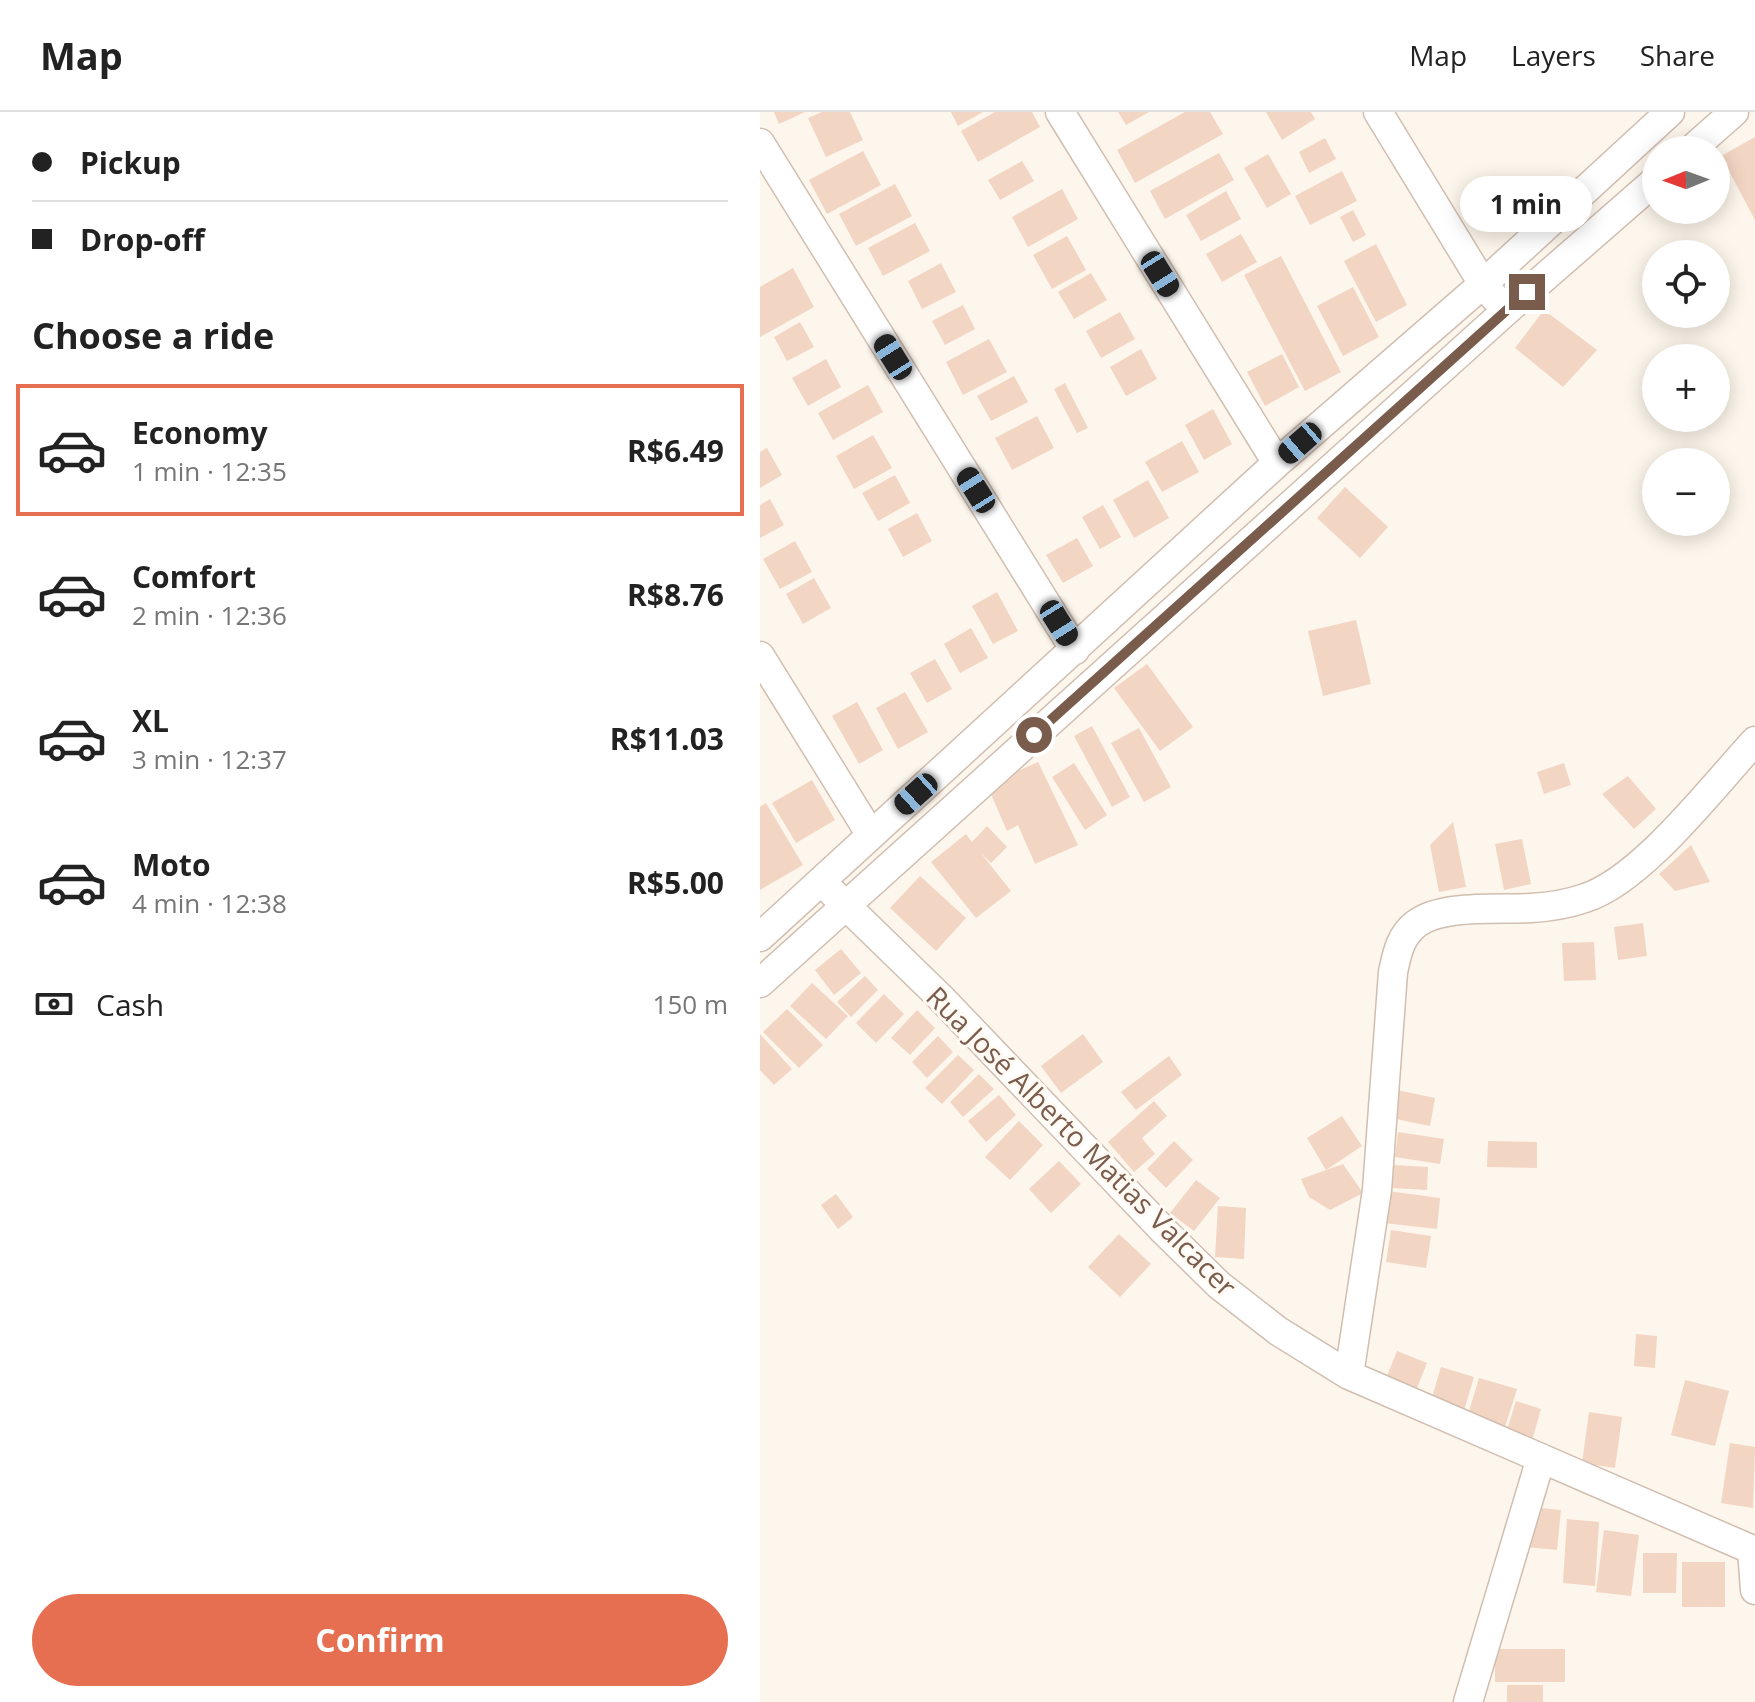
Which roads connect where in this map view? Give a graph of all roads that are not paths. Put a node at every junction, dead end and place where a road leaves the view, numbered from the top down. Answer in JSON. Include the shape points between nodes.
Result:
{"nodes":[{"id":1,"x":1060,"y":112,"type":"edge"},
{"id":2,"x":1378,"y":112,"type":"edge"},
{"id":3,"x":1670,"y":112,"type":"edge"},
{"id":4,"x":1734,"y":112,"type":"edge"},
{"id":5,"x":1707,"y":136,"type":"edge"},
{"id":6,"x":760,"y":143,"type":"edge"},
{"id":7,"x":1642,"y":192,"type":"edge"},
{"id":8,"x":1483,"y":284,"type":"junction"},
{"id":9,"x":1506,"y":311,"type":"junction"},
{"id":10,"x":1277,"y":463,"type":"junction"},
{"id":11,"x":1075,"y":650,"type":"junction"},
{"id":12,"x":760,"y":656,"type":"edge"},
{"id":13,"x":1755,"y":741,"type":"edge"},
{"id":14,"x":871,"y":835,"type":"junction"},
{"id":15,"x":821,"y":881,"type":"junction"},
{"id":16,"x":845,"y":905,"type":"junction"},
{"id":17,"x":760,"y":937,"type":"edge"},
{"id":18,"x":760,"y":983,"type":"edge"},
{"id":19,"x":1349,"y":1375,"type":"junction"},
{"id":20,"x":1541,"y":1458,"type":"junction"},
{"id":21,"x":1753,"y":1550,"type":"edge"},
{"id":22,"x":1755,"y":1590,"type":"edge"},
{"id":23,"x":1468,"y":1702,"type":"edge"}],
"edges":[{"from":1,"to":10,"type":"street"},
{"from":2,"to":8,"type":"street"},
{"from":3,"to":8,"type":"street"},
{"from":4,"to":5,"type":"street"},
{"from":6,"to":11,"type":"street"},
{"from":7,"to":9,"type":"street"},
{"from":8,"to":9,"type":"street"},
{"from":8,"to":10,"type":"street"},
{"from":9,"to":16,"type":"street"},
{"from":10,"to":11,"type":"street"},
{"from":11,"to":14,"type":"street"},
{"from":12,"to":14,"type":"street"},
{"from":13,"to":19,"type":"street","via":[[1645,860],[1609,887],[1565,904],[1439,914],[1418,922],[1398,948],[1377,1190]]},
{"from":14,"to":15,"type":"street"},
{"from":15,"to":16,"type":"street","name":"Rua José Alberto Matias Valcacer"},
{"from":15,"to":17,"type":"street"},
{"from":16,"to":18,"type":"street"},
{"from":16,"to":19,"type":"street","name":"Rua José Alberto Matias Valcacer","via":[[1219,1285],[1278,1331]]},
{"from":19,"to":20,"type":"street","name":"Rua José Alberto Matias Valcacer"},
{"from":20,"to":21,"type":"street","name":"Rua José Alberto Matias Valcacer"},
{"from":20,"to":23,"type":"street"},
{"from":21,"to":22,"type":"street"}]}
